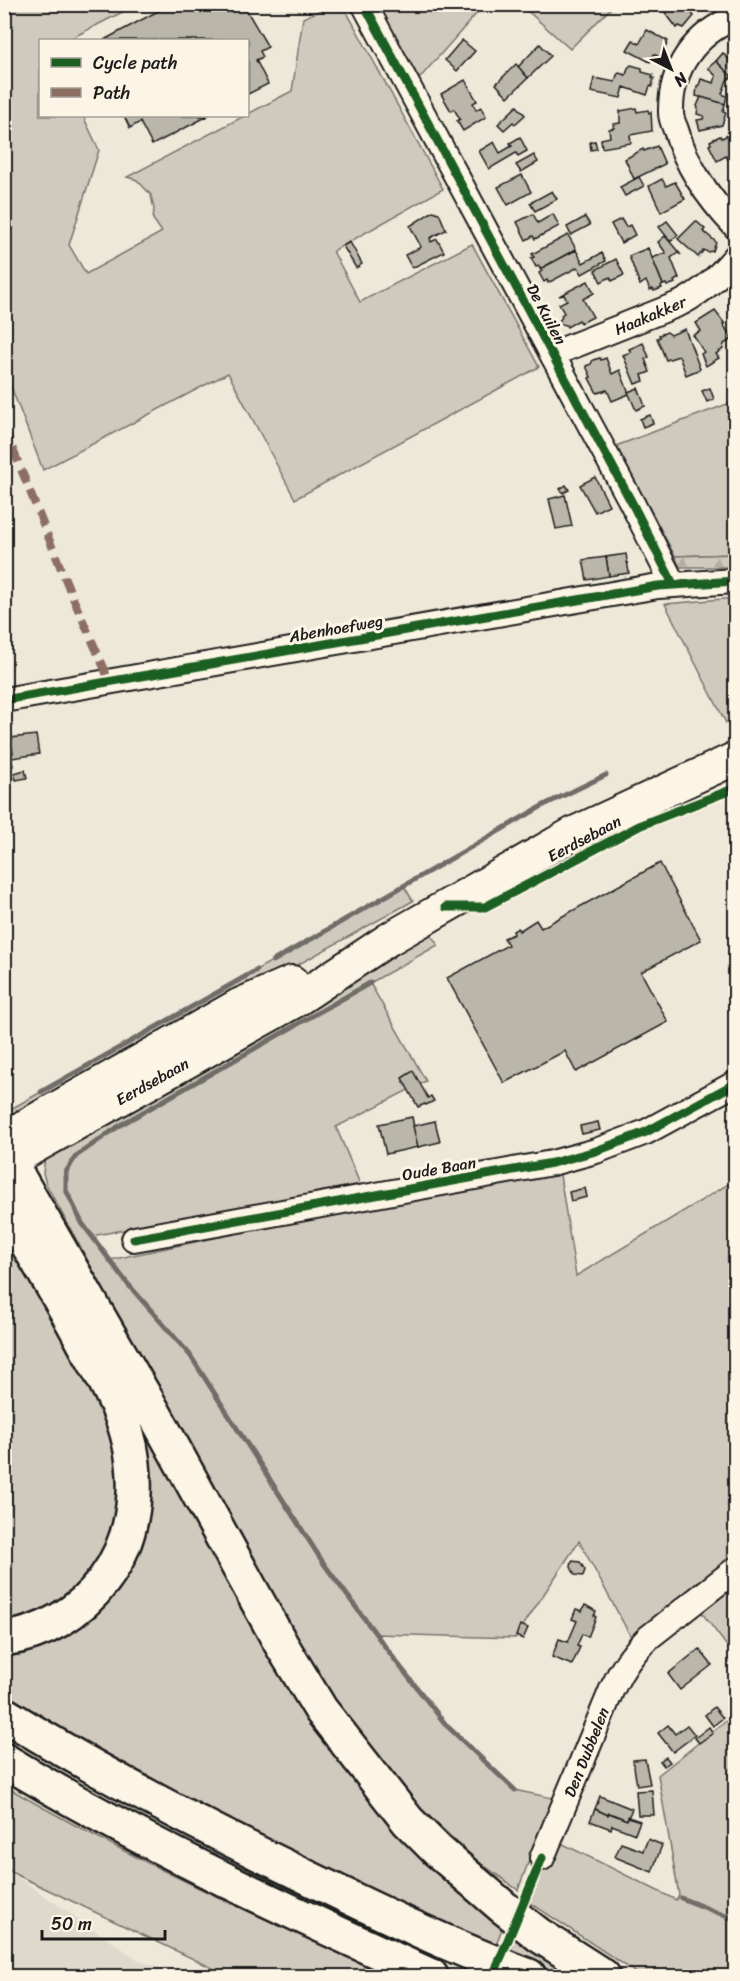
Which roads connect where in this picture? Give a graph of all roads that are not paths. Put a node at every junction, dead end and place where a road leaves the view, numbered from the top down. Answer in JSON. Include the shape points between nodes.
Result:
{"nodes":[{"id":1,"x":364,"y":4,"type":"edge"},
{"id":2,"x":735,"y":17,"type":"edge"},
{"id":3,"x":735,"y":227,"type":"edge"},
{"id":4,"x":735,"y":256,"type":"edge"},
{"id":5,"x":553,"y":356,"type":"junction"},
{"id":6,"x":735,"y":581,"type":"edge"},
{"id":7,"x":673,"y":584,"type":"junction"},
{"id":8,"x":4,"y":700,"type":"edge"},
{"id":9,"x":735,"y":759,"type":"edge"},
{"id":10,"x":735,"y":1083,"type":"edge"},
{"id":11,"x":6,"y":1155,"type":"edge"},
{"id":12,"x":4,"y":1205,"type":"edge"},
{"id":13,"x":134,"y":1239,"type":"dead end"},
{"id":14,"x":735,"y":1569,"type":"edge"},
{"id":15,"x":4,"y":1639,"type":"edge"},
{"id":16,"x":4,"y":1714,"type":"edge"},
{"id":17,"x":4,"y":1760,"type":"edge"},
{"id":18,"x":542,"y":1858,"type":"dead end"},
{"id":19,"x":524,"y":1975,"type":"edge"},
{"id":20,"x":431,"y":1977,"type":"edge"},
{"id":21,"x":603,"y":1977,"type":"edge"}],
"edges":[{"from":1,"to":5,"type":"street","name":"De Kuilen"},
{"from":2,"to":3,"type":"street","via":[[702,37],[681,62],[671,115],[698,180]]},
{"from":4,"to":5,"type":"street","name":"Haakakker","via":[[697,295]]},
{"from":5,"to":7,"type":"street","name":"De Kuilen"},
{"from":6,"to":7,"type":"street"},
{"from":7,"to":8,"type":"street","name":"Abenhoefweg"},
{"from":9,"to":11,"type":"main road","name":"Eerdsebaan","via":[[574,833],[389,939],[297,1000]]},
{"from":10,"to":13,"type":"street","name":"Oude Baan","via":[[646,1132],[552,1163]]},
{"from":11,"to":21,"type":"highway","via":[[321,1710],[408,1821],[483,1891],[539,1935]]},
{"from":12,"to":15,"type":"highway","via":[[117,1404],[128,1435],[135,1497],[132,1522],[122,1548],[91,1598],[46,1627]]},
{"from":14,"to":18,"type":"street","name":"Den Dubbelen","via":[[648,1638],[624,1666]]},
{"from":16,"to":19,"type":"highway","via":[[184,1816],[365,1905]]},
{"from":17,"to":20,"type":"highway","via":[[158,1846]]}]}
